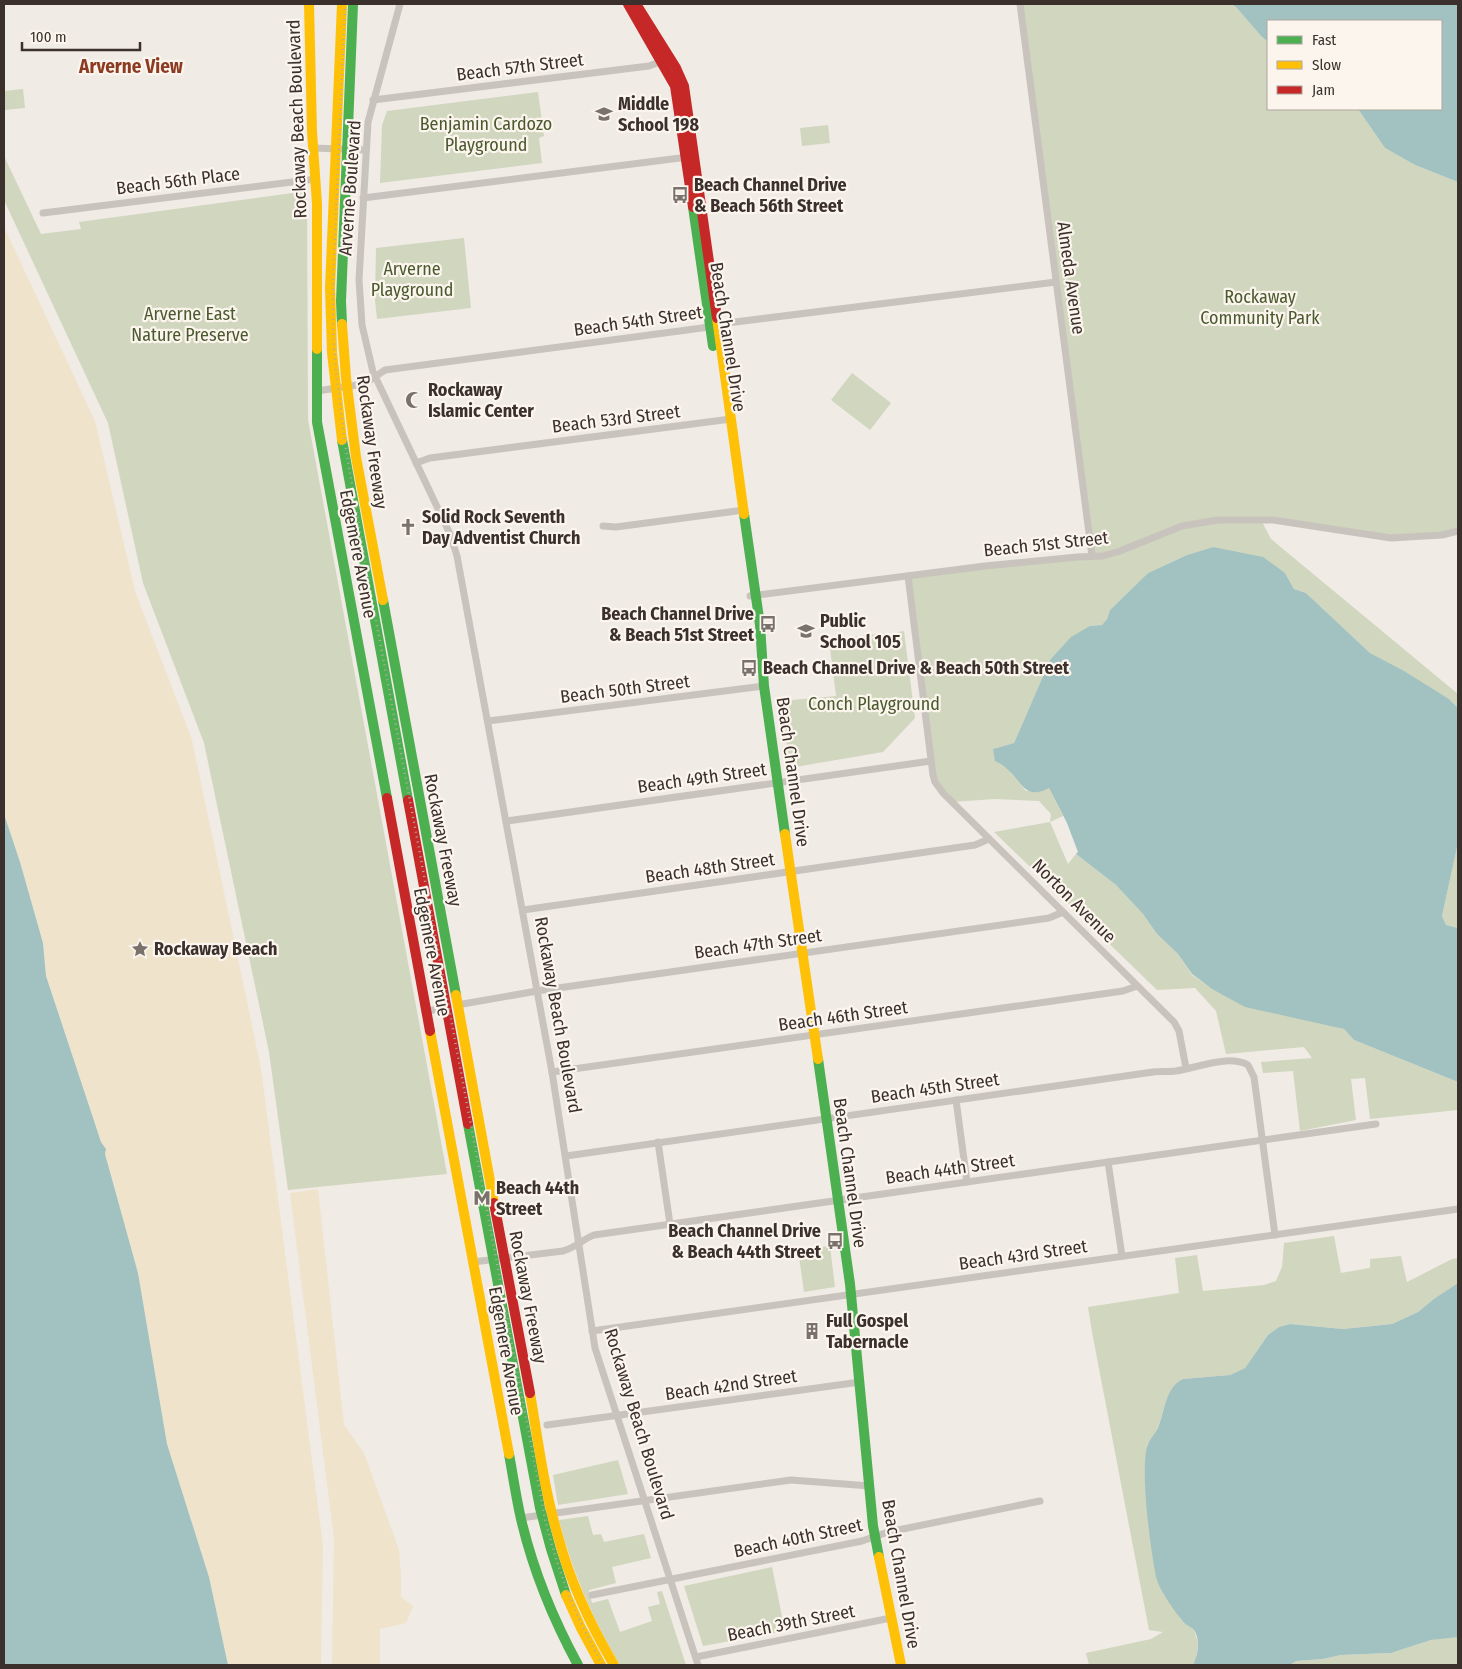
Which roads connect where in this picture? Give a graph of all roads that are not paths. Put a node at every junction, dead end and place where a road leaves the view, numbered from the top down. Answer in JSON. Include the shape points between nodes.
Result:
{"nodes":[{"id":1,"x":309,"y":4,"type":"edge"},
{"id":2,"x":342,"y":4,"type":"edge"},
{"id":3,"x":353,"y":4,"type":"edge"},
{"id":4,"x":400,"y":4,"type":"edge"},
{"id":5,"x":628,"y":4,"type":"edge"},
{"id":6,"x":636,"y":4,"type":"edge"},
{"id":7,"x":1020,"y":4,"type":"edge"},
{"id":8,"x":666,"y":60,"type":"junction"},
{"id":9,"x":373,"y":100,"type":"junction"},
{"id":10,"x":313,"y":148,"type":"junction"},
{"id":11,"x":336,"y":148,"type":"junction"},
{"id":12,"x":348,"y":149,"type":"junction"},
{"id":13,"x":366,"y":150,"type":"junction"},
{"id":14,"x":689,"y":157,"type":"junction"},
{"id":15,"x":316,"y":179,"type":"junction"},
{"id":16,"x":363,"y":198,"type":"junction"},
{"id":17,"x":43,"y":213,"type":"dead end"},
{"id":18,"x":317,"y":233,"type":"joint"},
{"id":19,"x":1056,"y":282,"type":"junction"},
{"id":20,"x":714,"y":326,"type":"junction"},
{"id":21,"x":375,"y":376,"type":"junction"},
{"id":22,"x":347,"y":386,"type":"junction"},
{"id":23,"x":335,"y":388,"type":"junction"},
{"id":24,"x":317,"y":390,"type":"junction"},
{"id":25,"x":728,"y":420,"type":"junction"},
{"id":26,"x":416,"y":463,"type":"junction"},
{"id":27,"x":741,"y":511,"type":"junction"},
{"id":28,"x":603,"y":526,"type":"dead end"},
{"id":29,"x":1458,"y":531,"type":"edge"},
{"id":30,"x":1092,"y":556,"type":"junction"},
{"id":31,"x":908,"y":576,"type":"junction"},
{"id":32,"x":753,"y":596,"type":"junction"},
{"id":33,"x":764,"y":686,"type":"junction"},
{"id":34,"x":488,"y":721,"type":"junction"},
{"id":35,"x":931,"y":761,"type":"junction"},
{"id":36,"x":778,"y":783,"type":"junction"},
{"id":37,"x":507,"y":821,"type":"junction"},
{"id":38,"x":990,"y":838,"type":"junction"},
{"id":39,"x":790,"y":872,"type":"junction"},
{"id":40,"x":523,"y":910,"type":"junction"},
{"id":41,"x":1063,"y":912,"type":"junction"},
{"id":42,"x":802,"y":953,"type":"junction"},
{"id":43,"x":1138,"y":986,"type":"junction"},
{"id":44,"x":537,"y":991,"type":"junction"},
{"id":45,"x":458,"y":1005,"type":"junction"},
{"id":46,"x":446,"y":1008,"type":"junction"},
{"id":47,"x":427,"y":1011,"type":"junction"},
{"id":48,"x":814,"y":1035,"type":"junction"},
{"id":49,"x":1186,"y":1068,"type":"junction"},
{"id":50,"x":552,"y":1072,"type":"junction"},
{"id":51,"x":956,"y":1100,"type":"junction"},
{"id":52,"x":826,"y":1118,"type":"junction"},
{"id":53,"x":1376,"y":1124,"type":"dead end"},
{"id":54,"x":1262,"y":1140,"type":"junction"},
{"id":55,"x":658,"y":1142,"type":"junction"},
{"id":56,"x":566,"y":1156,"type":"junction"},
{"id":57,"x":1108,"y":1162,"type":"junction"},
{"id":58,"x":967,"y":1182,"type":"junction"},
{"id":59,"x":838,"y":1201,"type":"junction"},
{"id":60,"x":1458,"y":1209,"type":"edge"},
{"id":61,"x":670,"y":1224,"type":"junction"},
{"id":62,"x":1275,"y":1235,"type":"junction"},
{"id":63,"x":579,"y":1244,"type":"junction"},
{"id":64,"x":1122,"y":1256,"type":"junction"},
{"id":65,"x":504,"y":1258,"type":"junction"},
{"id":66,"x":493,"y":1259,"type":"junction"},
{"id":67,"x":473,"y":1262,"type":"junction"},
{"id":68,"x":852,"y":1294,"type":"junction"},
{"id":69,"x":592,"y":1331,"type":"junction"},
{"id":70,"x":860,"y":1382,"type":"junction"},
{"id":71,"x":617,"y":1416,"type":"junction"},
{"id":72,"x":547,"y":1425,"type":"dead end"},
{"id":73,"x":870,"y":1486,"type":"junction"},
{"id":74,"x":645,"y":1501,"type":"junction"},
{"id":75,"x":1040,"y":1501,"type":"dead end"},
{"id":76,"x":552,"y":1514,"type":"junction"},
{"id":77,"x":541,"y":1515,"type":"junction"},
{"id":78,"x":521,"y":1518,"type":"junction"},
{"id":79,"x":875,"y":1537,"type":"junction"},
{"id":80,"x":670,"y":1580,"type":"junction"},
{"id":81,"x":592,"y":1595,"type":"dead end"},
{"id":82,"x":892,"y":1618,"type":"junction"},
{"id":83,"x":696,"y":1657,"type":"junction"},
{"id":84,"x":578,"y":1665,"type":"edge"},
{"id":85,"x":601,"y":1665,"type":"edge"},
{"id":86,"x":614,"y":1665,"type":"edge"},
{"id":87,"x":698,"y":1665,"type":"edge"},
{"id":88,"x":901,"y":1665,"type":"edge"}],
"edges":[{"from":1,"to":10,"type":"main road","name":"Rockaway Beach Boulevard"},
{"from":2,"to":11,"type":"main road","name":"Rockaway Freeway"},
{"from":3,"to":12,"type":"main road","name":"Rockaway Freeway"},
{"from":4,"to":9,"type":"street","name":"Arverne Boulevard"},
{"from":5,"to":8,"type":"main road","name":"Beach Channel Drive"},
{"from":6,"to":8,"type":"main road","name":"Beach Channel Drive"},
{"from":7,"to":19,"type":"street","name":"Almeda Avenue"},
{"from":8,"to":9,"type":"street","name":"Beach 57th Street","via":[[649,66]]},
{"from":8,"to":14,"type":"main road","name":"Beach Channel Drive","via":[[680,74],[684,86]]},
{"from":9,"to":13,"type":"street","name":"Arverne Boulevard"},
{"from":10,"to":11,"type":"street"},
{"from":10,"to":15,"type":"main road","name":"Rockaway Beach Boulevard"},
{"from":11,"to":12,"type":"street"},
{"from":11,"to":23,"type":"main road","name":"Rockaway Freeway","via":[[330,287]]},
{"from":12,"to":13,"type":"street"},
{"from":12,"to":22,"type":"main road","name":"Rockaway Freeway","via":[[342,286]]},
{"from":13,"to":16,"type":"street","name":"Arverne Boulevard"},
{"from":14,"to":16,"type":"street"},
{"from":14,"to":20,"type":"main road","name":"Beach Channel Drive"},
{"from":15,"to":17,"type":"street","name":"Beach 56th Place"},
{"from":15,"to":18,"type":"main road","name":"Rockaway Beach Boulevard"},
{"from":16,"to":21,"type":"street","name":"Arverne Boulevard","via":[[359,306]]},
{"from":18,"to":24,"type":"main road","name":"Edgemere Avenue"},
{"from":19,"to":20,"type":"street","name":"Beach 54th Street"},
{"from":19,"to":30,"type":"street","name":"Almeda Avenue"},
{"from":20,"to":21,"type":"street","name":"Beach 54th Street","via":[[385,370]]},
{"from":20,"to":25,"type":"main road","name":"Beach Channel Drive"},
{"from":21,"to":22,"type":"street","name":"Beach 54th Street","via":[[364,384]]},
{"from":21,"to":26,"type":"street","name":"Rockaway Beach Boulevard"},
{"from":22,"to":23,"type":"street","name":"Beach 54th Street"},
{"from":22,"to":45,"type":"main road","name":"Rockaway Freeway","via":[[361,490]]},
{"from":23,"to":24,"type":"street","name":"Beach 54th Street"},
{"from":23,"to":46,"type":"main road","name":"Rockaway Freeway","via":[[348,482]]},
{"from":24,"to":47,"type":"main road","name":"Edgemere Avenue","via":[[318,427]]},
{"from":25,"to":26,"type":"street","name":"Beach 53rd Street","via":[[424,458]]},
{"from":25,"to":27,"type":"main road","name":"Beach Channel Drive"},
{"from":26,"to":34,"type":"street","name":"Rockaway Beach Boulevard","via":[[456,551]]},
{"from":27,"to":28,"type":"street"},
{"from":27,"to":32,"type":"main road","name":"Beach Channel Drive"},
{"from":29,"to":30,"type":"street","name":"Beach 51st Street","via":[[1391,538],[1279,521],[1226,520],[1182,526],[1107,555]]},
{"from":30,"to":31,"type":"street","name":"Beach 51st Street"},
{"from":31,"to":32,"type":"street","name":"Beach 51st Street"},
{"from":31,"to":35,"type":"street","name":"Norton Avenue"},
{"from":32,"to":33,"type":"main road","name":"Beach Channel Drive","via":[[762,642]]},
{"from":33,"to":34,"type":"street","name":"Beach 50th Street"},
{"from":33,"to":36,"type":"main road","name":"Beach Channel Drive"},
{"from":34,"to":37,"type":"street","name":"Rockaway Beach Boulevard"},
{"from":35,"to":36,"type":"street","name":"Beach 49th Street"},
{"from":35,"to":38,"type":"street","name":"Norton Avenue","via":[[934,779],[940,789]]},
{"from":36,"to":37,"type":"street","name":"Beach 49th Street"},
{"from":36,"to":39,"type":"main road","name":"Beach Channel Drive"},
{"from":37,"to":40,"type":"street","name":"Rockaway Beach Boulevard"},
{"from":38,"to":39,"type":"street","name":"Beach 48th Street","via":[[975,845]]},
{"from":38,"to":41,"type":"street","name":"Norton Avenue"},
{"from":39,"to":40,"type":"street","name":"Beach 48th Street"},
{"from":39,"to":42,"type":"main road","name":"Beach Channel Drive"},
{"from":40,"to":44,"type":"street","name":"Rockaway Beach Boulevard"},
{"from":41,"to":42,"type":"street","name":"Beach 47th Street","via":[[1049,918]]},
{"from":41,"to":43,"type":"street","name":"Norton Avenue"},
{"from":42,"to":44,"type":"street","name":"Beach 47th Street"},
{"from":42,"to":48,"type":"main road","name":"Beach Channel Drive"},
{"from":43,"to":48,"type":"street","name":"Beach 46th Street","via":[[1123,991]]},
{"from":43,"to":49,"type":"street","name":"Norton Avenue","via":[[1178,1028]]},
{"from":44,"to":45,"type":"street","name":"Beach 47th Street"},
{"from":44,"to":50,"type":"street","name":"Rockaway Beach Boulevard"},
{"from":45,"to":65,"type":"main road","name":"Rockaway Freeway"},
{"from":46,"to":47,"type":"street"},
{"from":46,"to":66,"type":"main road","name":"Rockaway Freeway"},
{"from":47,"to":67,"type":"main road","name":"Edgemere Avenue"},
{"from":48,"to":50,"type":"street","name":"Beach 46th Street"},
{"from":48,"to":52,"type":"main road","name":"Beach Channel Drive"},
{"from":49,"to":51,"type":"street","name":"Beach 45th Street"},
{"from":49,"to":54,"type":"street","name":"Beach 45th Street","via":[[1232,1061],[1248,1065],[1254,1077]]},
{"from":50,"to":56,"type":"street","name":"Rockaway Beach Boulevard"},
{"from":51,"to":52,"type":"street","name":"Beach 45th Street"},
{"from":51,"to":58,"type":"street"},
{"from":52,"to":55,"type":"street","name":"Beach 45th Street"},
{"from":52,"to":59,"type":"main road","name":"Beach Channel Drive"},
{"from":53,"to":54,"type":"street","name":"Beach 44th Street"},
{"from":54,"to":57,"type":"street","name":"Beach 44th Street"},
{"from":54,"to":62,"type":"street"},
{"from":55,"to":56,"type":"street","name":"Beach 45th Street"},
{"from":55,"to":61,"type":"street"},
{"from":56,"to":63,"type":"street","name":"Rockaway Beach Boulevard"},
{"from":57,"to":58,"type":"street","name":"Beach 44th Street"},
{"from":57,"to":64,"type":"street"},
{"from":58,"to":59,"type":"street","name":"Beach 44th Street"},
{"from":59,"to":61,"type":"street","name":"Beach 44th Street"},
{"from":59,"to":68,"type":"main road","name":"Beach Channel Drive"},
{"from":60,"to":62,"type":"street","name":"Beach 43rd Street"},
{"from":61,"to":63,"type":"street","name":"Beach 44th Street","via":[[594,1235]]},
{"from":62,"to":64,"type":"street","name":"Beach 43rd Street"},
{"from":63,"to":65,"type":"street","name":"Beach 44th Street","via":[[570,1250]]},
{"from":63,"to":69,"type":"street","name":"Rockaway Beach Boulevard"},
{"from":64,"to":68,"type":"street","name":"Beach 43rd Street"},
{"from":65,"to":66,"type":"street","name":"Beach 44th Street"},
{"from":65,"to":76,"type":"main road","name":"Rockaway Freeway"},
{"from":66,"to":67,"type":"street","name":"Beach 44th Street"},
{"from":66,"to":77,"type":"main road","name":"Rockaway Freeway"},
{"from":67,"to":78,"type":"main road","name":"Edgemere Avenue"},
{"from":68,"to":69,"type":"street","name":"Beach 43rd Street"},
{"from":68,"to":70,"type":"main road","name":"Beach Channel Drive"},
{"from":69,"to":71,"type":"street","name":"Rockaway Beach Boulevard"},
{"from":70,"to":71,"type":"street","name":"Beach 42nd Street"},
{"from":70,"to":73,"type":"main road","name":"Beach Channel Drive"},
{"from":71,"to":72,"type":"street","name":"Beach 42nd Street"},
{"from":71,"to":74,"type":"street","name":"Rockaway Beach Boulevard"},
{"from":73,"to":74,"type":"street","via":[[796,1480]]},
{"from":73,"to":79,"type":"main road","name":"Beach Channel Drive"},
{"from":74,"to":76,"type":"street"},
{"from":74,"to":80,"type":"street","name":"Rockaway Beach Boulevard"},
{"from":75,"to":79,"type":"street","name":"Beach 40th Street"},
{"from":76,"to":77,"type":"street"},
{"from":76,"to":86,"type":"main road","name":"Rockaway Freeway","via":[[576,1589]]},
{"from":77,"to":78,"type":"street"},
{"from":77,"to":85,"type":"main road","name":"Rockaway Freeway","via":[[565,1593]]},
{"from":78,"to":84,"type":"main road","name":"Edgemere Avenue","via":[[547,1600]]},
{"from":79,"to":80,"type":"street","name":"Beach 40th Street"},
{"from":79,"to":82,"type":"main road","name":"Beach Channel Drive"},
{"from":80,"to":81,"type":"street","name":"Beach 40th Street"},
{"from":80,"to":83,"type":"street","name":"Rockaway Beach Boulevard"},
{"from":82,"to":83,"type":"street","name":"Beach 39th Street"},
{"from":82,"to":88,"type":"main road","name":"Beach Channel Drive"},
{"from":83,"to":87,"type":"street","name":"Rockaway Beach Boulevard"}]}
